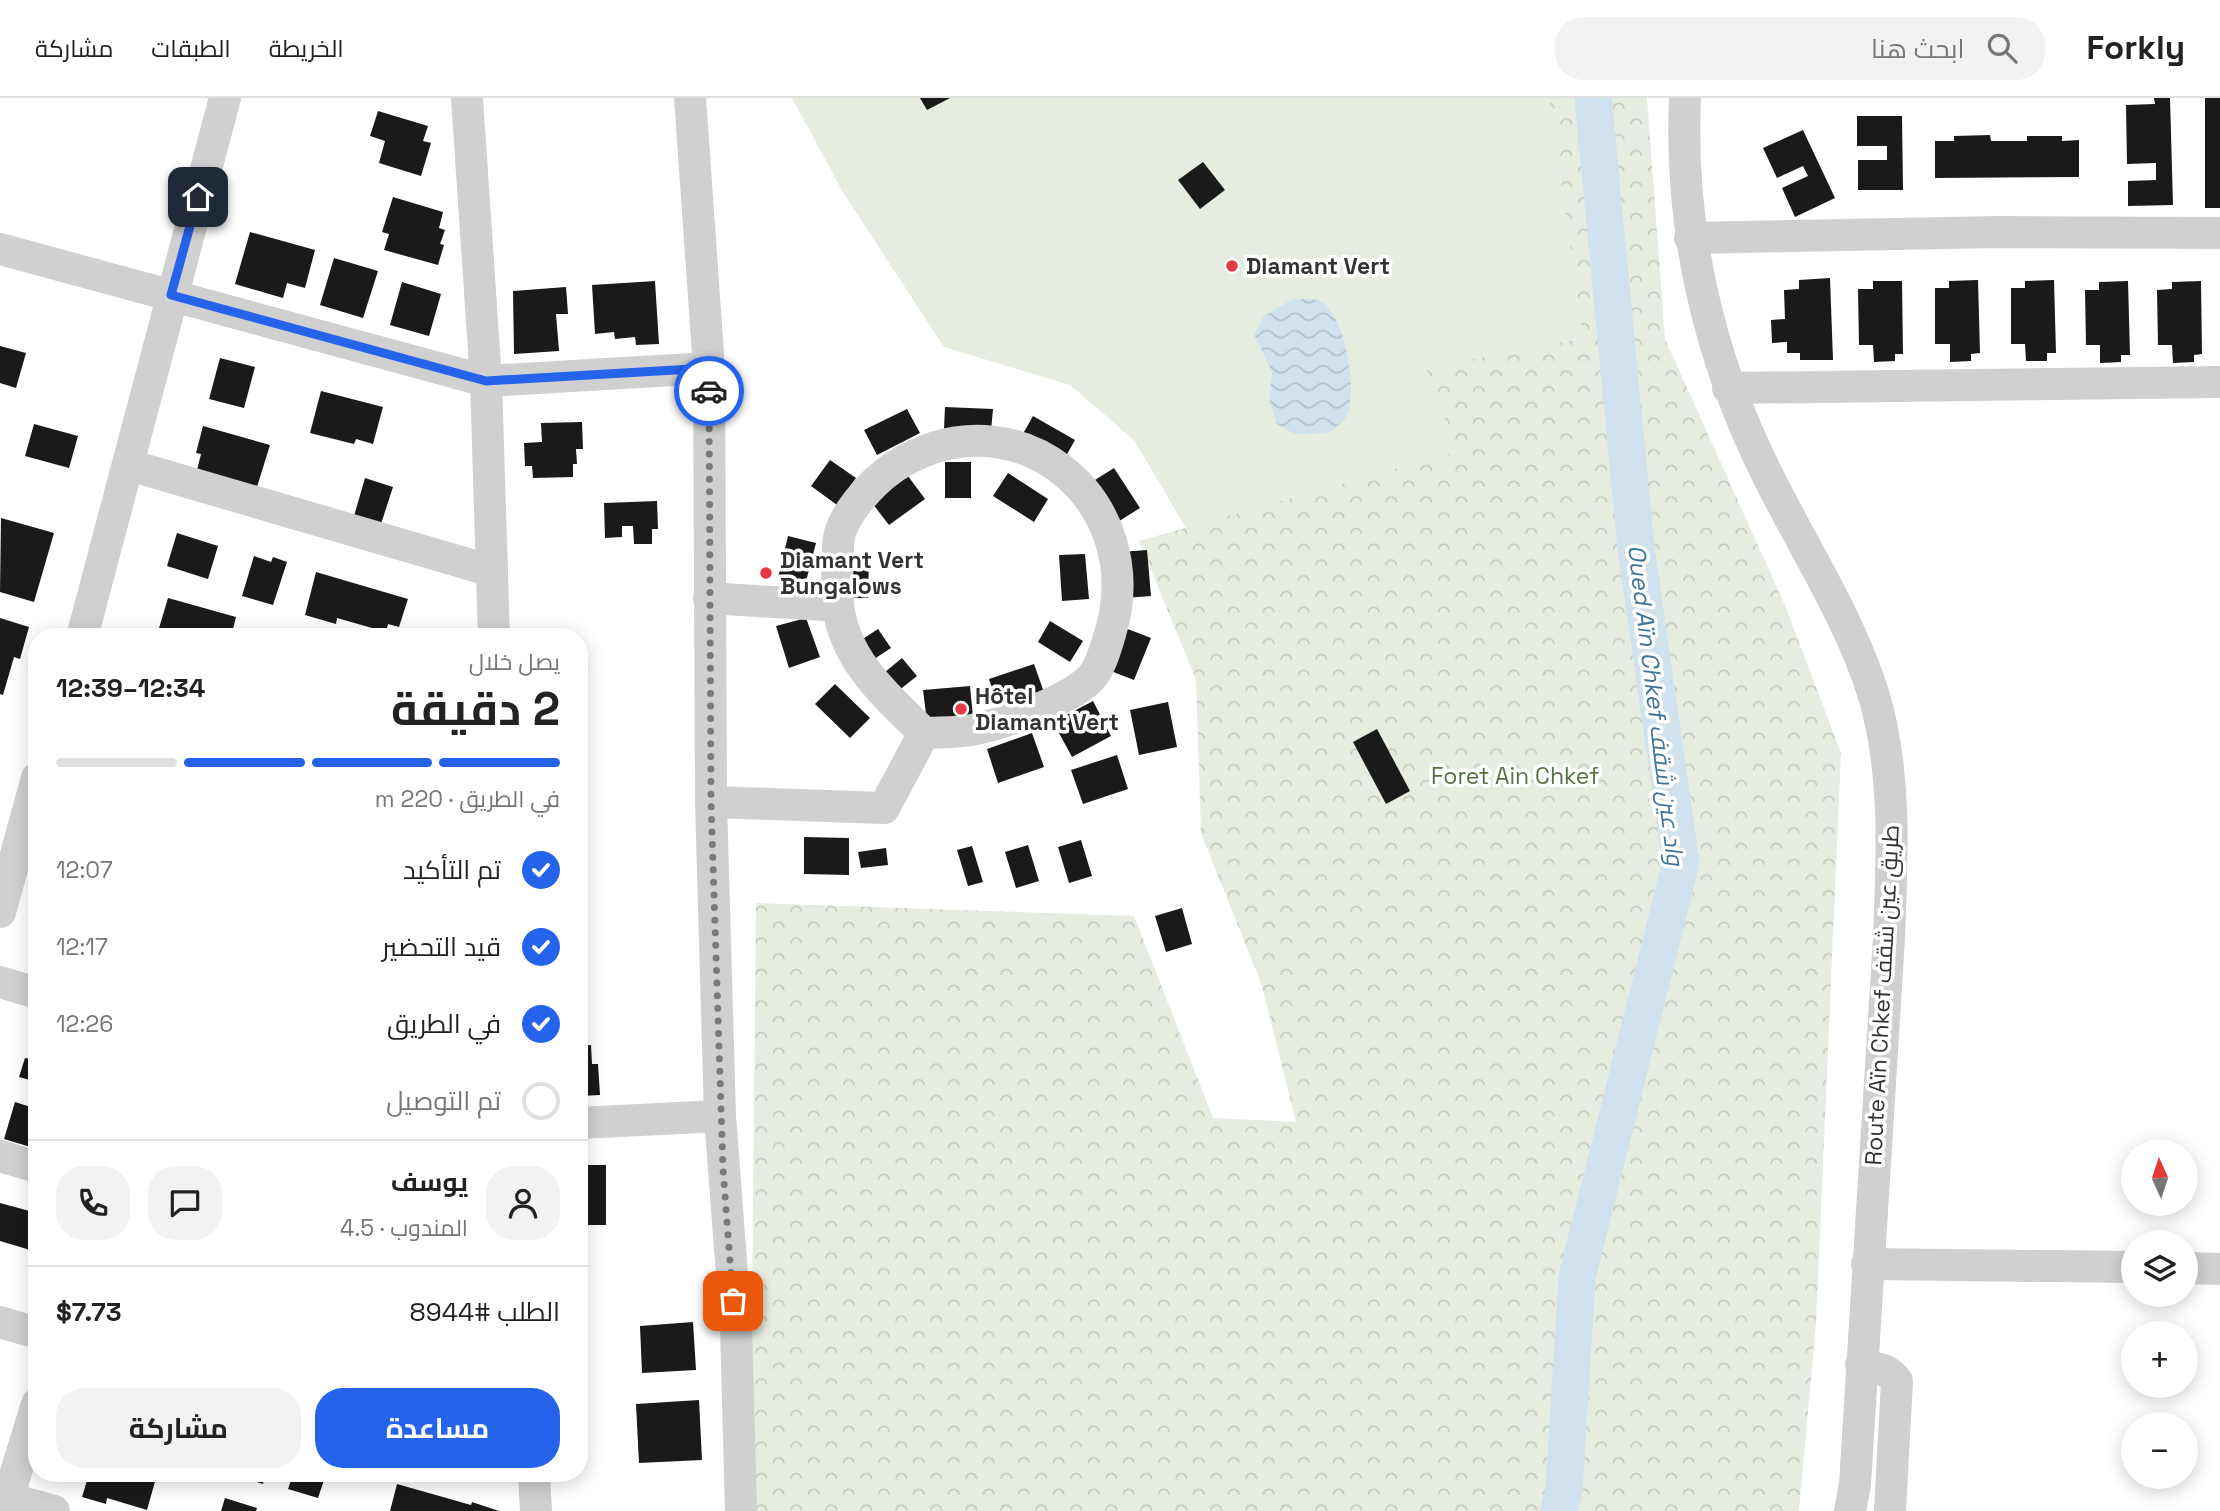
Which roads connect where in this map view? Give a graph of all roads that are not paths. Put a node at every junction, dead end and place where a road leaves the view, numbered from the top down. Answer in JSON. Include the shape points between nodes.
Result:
{"nodes":[{"id":1,"x":225,"y":98,"type":"edge"},
{"id":2,"x":467,"y":98,"type":"edge"},
{"id":3,"x":690,"y":98,"type":"edge"},
{"id":4,"x":1685,"y":98,"type":"edge"},
{"id":5,"x":2220,"y":233,"type":"edge"},
{"id":6,"x":1690,"y":238,"type":"junction"},
{"id":7,"x":0,"y":249,"type":"edge"},
{"id":8,"x":171,"y":295,"type":"junction"},
{"id":9,"x":709,"y":368,"type":"junction"},
{"id":10,"x":486,"y":381,"type":"junction"},
{"id":11,"x":2220,"y":382,"type":"edge"},
{"id":12,"x":1728,"y":388,"type":"junction"},
{"id":13,"x":129,"y":465,"type":"junction"},
{"id":14,"x":492,"y":570,"type":"junction"},
{"id":15,"x":709,"y":598,"type":"junction"},
{"id":16,"x":838,"y":606,"type":"junction"},
{"id":17,"x":84,"y":628,"type":"edge"},
{"id":18,"x":495,"y":628,"type":"edge"},
{"id":19,"x":924,"y":733,"type":"junction"},
{"id":20,"x":711,"y":802,"type":"junction"},
{"id":21,"x":28,"y":815,"type":"edge"},
{"id":22,"x":0,"y":912,"type":"edge"},
{"id":23,"x":0,"y":982,"type":"edge"},
{"id":24,"x":28,"y":990,"type":"edge"},
{"id":25,"x":720,"y":1116,"type":"junction"},
{"id":26,"x":588,"y":1123,"type":"edge"},
{"id":27,"x":0,"y":1156,"type":"edge"},
{"id":28,"x":28,"y":1164,"type":"edge"},
{"id":29,"x":1867,"y":1264,"type":"junction"},
{"id":30,"x":2121,"y":1267,"type":"edge"},
{"id":31,"x":2198,"y":1268,"type":"edge"},
{"id":32,"x":2220,"y":1269,"type":"edge"},
{"id":33,"x":0,"y":1322,"type":"edge"},
{"id":34,"x":28,"y":1330,"type":"edge"},
{"id":35,"x":1861,"y":1366,"type":"junction"},
{"id":36,"x":28,"y":1431,"type":"edge"},
{"id":37,"x":534,"y":1482,"type":"edge"},
{"id":38,"x":4,"y":1502,"type":"edge"},
{"id":39,"x":54,"y":1511,"type":"edge"},
{"id":40,"x":536,"y":1511,"type":"edge"},
{"id":41,"x":741,"y":1511,"type":"edge"},
{"id":42,"x":1850,"y":1511,"type":"edge"},
{"id":43,"x":1890,"y":1511,"type":"edge"}],
"edges":[{"from":1,"to":8,"type":"street"},
{"from":2,"to":10,"type":"street"},
{"from":3,"to":9,"type":"street"},
{"from":4,"to":6,"type":"street","name":"Route Aïn Chkef طريق عين شقف"},
{"from":5,"to":6,"type":"street"},
{"from":6,"to":12,"type":"street","name":"Route Aïn Chkef طريق عين شقف"},
{"from":7,"to":8,"type":"street"},
{"from":8,"to":10,"type":"street"},
{"from":8,"to":13,"type":"street"},
{"from":9,"to":10,"type":"street"},
{"from":9,"to":15,"type":"street"},
{"from":10,"to":14,"type":"street"},
{"from":11,"to":12,"type":"street"},
{"from":12,"to":29,"type":"street","name":"Route Aïn Chkef طريق عين شقف","via":[[1845,622],[1874,696],[1888,761],[1889,938]]},
{"from":13,"to":14,"type":"street"},
{"from":13,"to":17,"type":"street"},
{"from":14,"to":18,"type":"street"},
{"from":15,"to":16,"type":"street"},
{"from":15,"to":20,"type":"street"},
{"from":16,"to":19,"type":"street","via":[[847,642],[869,677]]},
{"from":16,"to":19,"type":"street","via":[[838,538],[873,482],[907,459],[944,445],[987,440],[1024,447],[1065,470],[1086,492],[1108,527],[1118,562],[1118,608],[1090,680],[1025,713],[975,730]]},
{"from":19,"to":20,"type":"street","via":[[884,808]]},
{"from":20,"to":25,"type":"street"},
{"from":21,"to":22,"type":"street"},
{"from":23,"to":24,"type":"street"},
{"from":25,"to":26,"type":"street"},
{"from":25,"to":41,"type":"street","via":[[736,1340]]},
{"from":27,"to":28,"type":"street"},
{"from":29,"to":30,"type":"street"},
{"from":29,"to":35,"type":"street","name":"Route Aïn Chkef طريق عين شقف"},
{"from":31,"to":32,"type":"street"},
{"from":33,"to":34,"type":"street"},
{"from":35,"to":42,"type":"street","name":"Route Aïn Chkef طريق عين شقف"},
{"from":35,"to":43,"type":"street","via":[[1883,1369],[1897,1381]]},
{"from":36,"to":38,"type":"street"},
{"from":37,"to":40,"type":"street"},
{"from":38,"to":39,"type":"street"}]}
